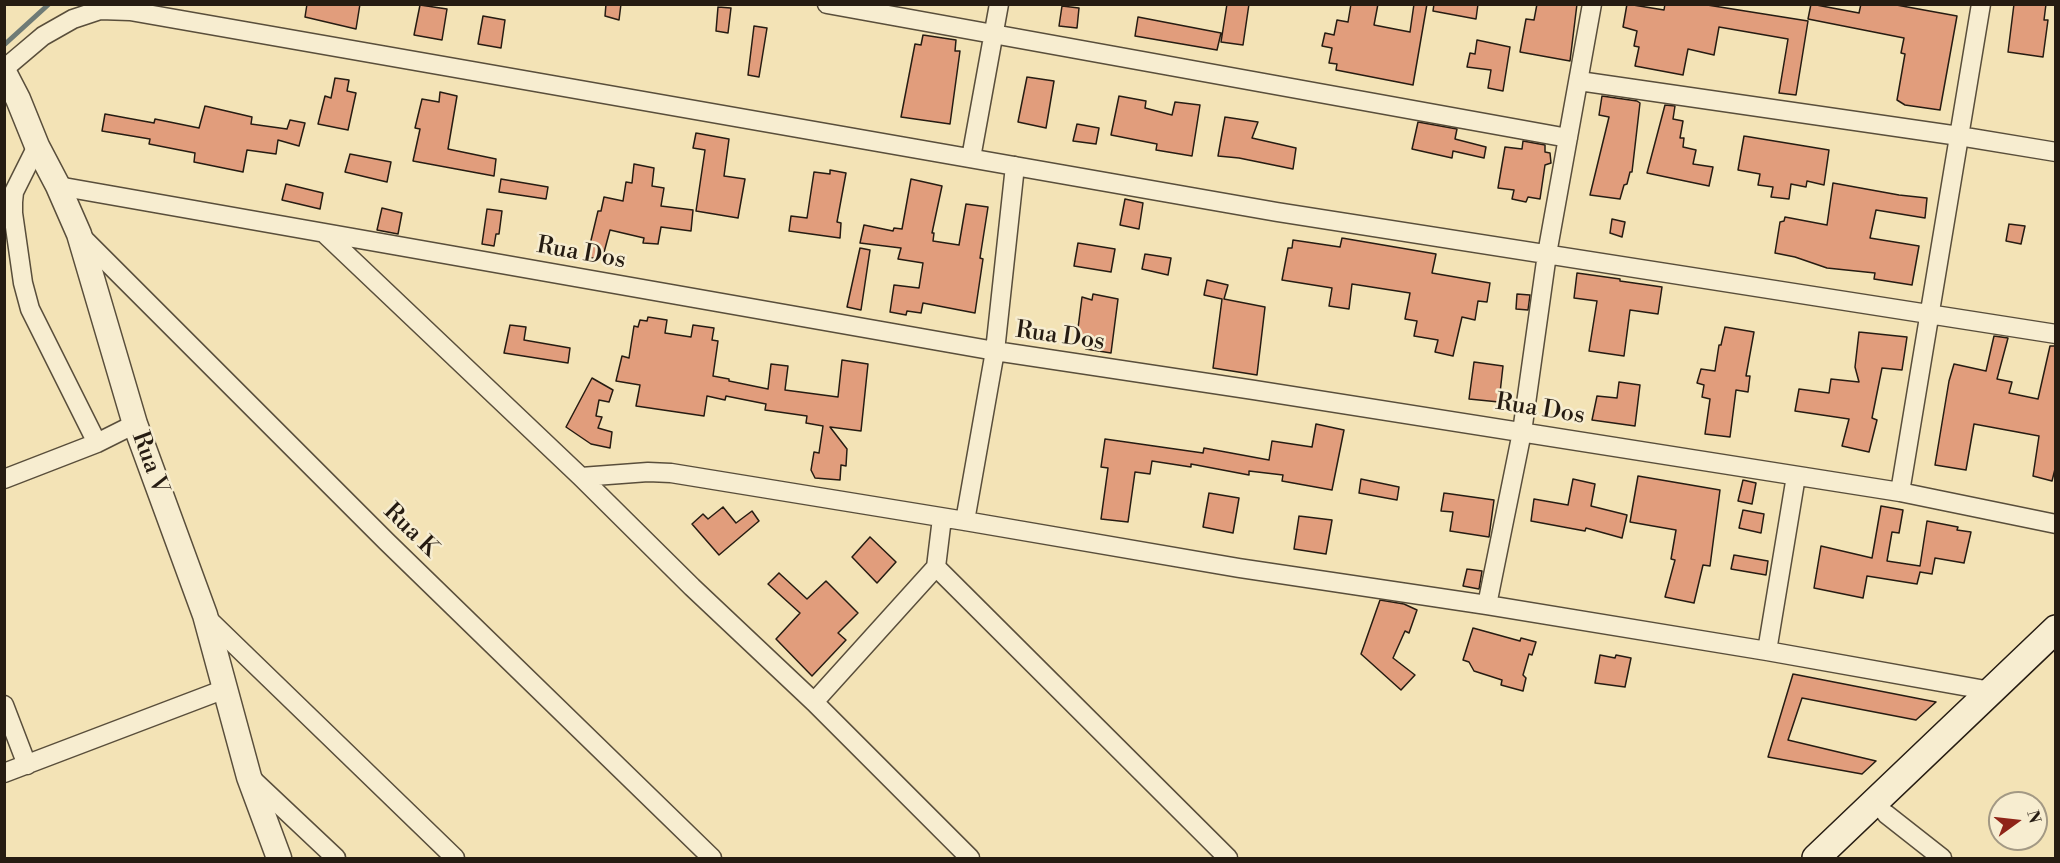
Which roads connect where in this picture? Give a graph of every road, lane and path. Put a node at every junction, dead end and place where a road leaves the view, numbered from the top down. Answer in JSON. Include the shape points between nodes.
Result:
{"nodes":[{"id":1,"x":827,"y":4,"type":"edge"},
{"id":2,"x":999,"y":4,"type":"edge"},
{"id":3,"x":1592,"y":4,"type":"edge"},
{"id":4,"x":1981,"y":4,"type":"edge"},
{"id":5,"x":994,"y":34,"type":"junction"},
{"id":6,"x":4,"y":71,"type":"edge"},
{"id":7,"x":1579,"y":81,"type":"junction"},
{"id":8,"x":1959,"y":136,"type":"junction"},
{"id":9,"x":1568,"y":138,"type":"junction"},
{"id":10,"x":37,"y":146,"type":"junction"},
{"id":11,"x":2055,"y":152,"type":"edge"},
{"id":12,"x":971,"y":158,"type":"junction"},
{"id":13,"x":1015,"y":166,"type":"junction"},
{"id":14,"x":58,"y":186,"type":"junction"},
{"id":15,"x":79,"y":234,"type":"junction"},
{"id":16,"x":326,"y":234,"type":"junction"},
{"id":17,"x":1547,"y":254,"type":"junction"},
{"id":18,"x":1930,"y":314,"type":"junction"},
{"id":19,"x":2055,"y":334,"type":"edge"},
{"id":20,"x":995,"y":351,"type":"junction"},
{"id":21,"x":135,"y":424,"type":"junction"},
{"id":22,"x":1522,"y":432,"type":"junction"},
{"id":23,"x":97,"y":443,"type":"junction"},
{"id":24,"x":1796,"y":476,"type":"junction"},
{"id":25,"x":581,"y":477,"type":"junction"},
{"id":26,"x":4,"y":479,"type":"edge"},
{"id":27,"x":1900,"y":492,"type":"junction"},
{"id":28,"x":942,"y":518,"type":"junction"},
{"id":29,"x":965,"y":520,"type":"junction"},
{"id":30,"x":2055,"y":524,"type":"edge"},
{"id":31,"x":936,"y":567,"type":"junction"},
{"id":32,"x":1487,"y":605,"type":"junction"},
{"id":33,"x":205,"y":615,"type":"junction"},
{"id":34,"x":2055,"y":629,"type":"edge"},
{"id":35,"x":1767,"y":651,"type":"junction"},
{"id":36,"x":2055,"y":653,"type":"edge"},
{"id":37,"x":225,"y":689,"type":"junction"},
{"id":38,"x":1991,"y":691,"type":"junction"},
{"id":39,"x":814,"y":702,"type":"junction"},
{"id":40,"x":4,"y":705,"type":"edge"},
{"id":41,"x":27,"y":765,"type":"junction"},
{"id":42,"x":4,"y":773,"type":"edge"},
{"id":43,"x":249,"y":777,"type":"junction"},
{"id":44,"x":1886,"y":814,"type":"junction"},
{"id":45,"x":279,"y":858,"type":"edge"},
{"id":46,"x":336,"y":858,"type":"edge"},
{"id":47,"x":455,"y":858,"type":"edge"},
{"id":48,"x":712,"y":858,"type":"edge"},
{"id":49,"x":970,"y":858,"type":"edge"},
{"id":50,"x":1228,"y":858,"type":"edge"},
{"id":51,"x":1816,"y":858,"type":"edge"},
{"id":52,"x":1840,"y":858,"type":"edge"},
{"id":53,"x":1942,"y":858,"type":"edge"}],
"edges":[{"from":1,"to":5,"type":"street"},
{"from":2,"to":5,"type":"street"},
{"from":3,"to":7,"type":"street"},
{"from":4,"to":8,"type":"street"},
{"from":5,"to":9,"type":"street"},
{"from":5,"to":12,"type":"street"},
{"from":6,"to":10,"type":"street","name":"Rua V"},
{"from":6,"to":12,"type":"street","via":[[43,36],[73,19],[100,10],[130,11]]},
{"from":7,"to":8,"type":"street"},
{"from":7,"to":9,"type":"street"},
{"from":8,"to":11,"type":"street"},
{"from":8,"to":18,"type":"street"},
{"from":9,"to":17,"type":"street"},
{"from":10,"to":14,"type":"street","name":"Rua V"},
{"from":10,"to":23,"type":"street","via":[[14,192],[13,213],[23,283],[30,309]]},
{"from":12,"to":13,"type":"street"},
{"from":13,"to":17,"type":"street"},
{"from":13,"to":20,"type":"street"},
{"from":14,"to":15,"type":"street","name":"Rua V"},
{"from":14,"to":16,"type":"street","name":"Rua Dos"},
{"from":15,"to":21,"type":"street","name":"Rua V"},
{"from":15,"to":48,"type":"street","name":"Rua K","via":[[386,541]]},
{"from":16,"to":20,"type":"street","name":"Rua Dos"},
{"from":16,"to":25,"type":"street"},
{"from":17,"to":18,"type":"street"},
{"from":17,"to":22,"type":"street"},
{"from":18,"to":19,"type":"street"},
{"from":18,"to":27,"type":"street"},
{"from":20,"to":22,"type":"street","name":"Rua Dos"},
{"from":20,"to":29,"type":"street"},
{"from":21,"to":23,"type":"street"},
{"from":21,"to":33,"type":"street","name":"Rua V"},
{"from":22,"to":24,"type":"street","name":"Rua Dos"},
{"from":22,"to":32,"type":"street"},
{"from":23,"to":26,"type":"street"},
{"from":24,"to":27,"type":"street","name":"Rua Dos"},
{"from":24,"to":35,"type":"street"},
{"from":25,"to":28,"type":"street","via":[[671,473]]},
{"from":25,"to":39,"type":"street"},
{"from":27,"to":30,"type":"street","name":"Rua Dos"},
{"from":28,"to":29,"type":"street"},
{"from":28,"to":31,"type":"street"},
{"from":29,"to":32,"type":"street","via":[[1239,568]]},
{"from":31,"to":39,"type":"street"},
{"from":31,"to":50,"type":"street"},
{"from":32,"to":35,"type":"street"},
{"from":33,"to":37,"type":"street","name":"Rua V"},
{"from":33,"to":47,"type":"street"},
{"from":34,"to":38,"type":"main road"},
{"from":35,"to":38,"type":"street"},
{"from":36,"to":44,"type":"main road"},
{"from":37,"to":41,"type":"street"},
{"from":37,"to":43,"type":"street","name":"Rua V"},
{"from":38,"to":51,"type":"main road"},
{"from":39,"to":49,"type":"street"},
{"from":40,"to":41,"type":"street"},
{"from":41,"to":42,"type":"street"},
{"from":43,"to":45,"type":"street","name":"Rua V"},
{"from":43,"to":46,"type":"street"},
{"from":44,"to":52,"type":"main road"},
{"from":44,"to":53,"type":"street"}]}
